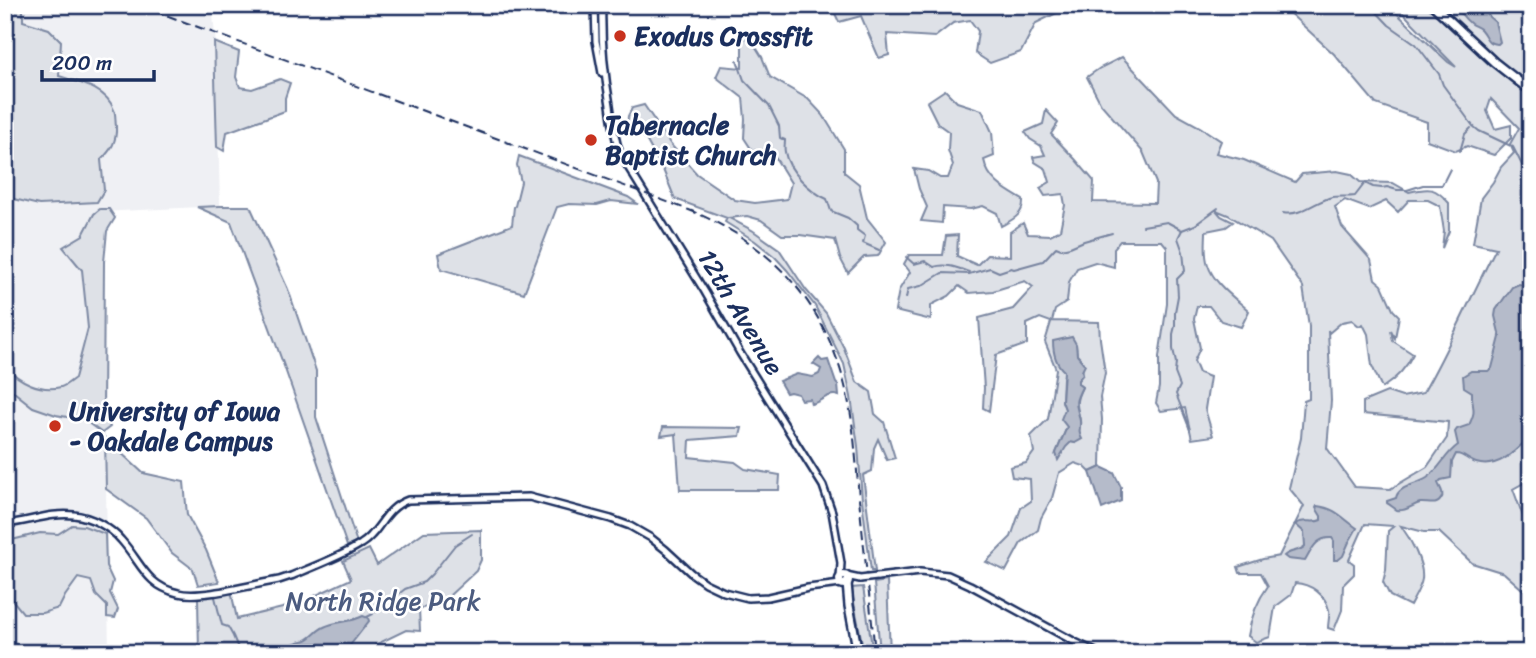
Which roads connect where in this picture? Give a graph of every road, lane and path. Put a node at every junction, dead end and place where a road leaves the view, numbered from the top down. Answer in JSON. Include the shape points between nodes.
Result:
{"nodes":[{"id":1,"x":596,"y":5,"type":"edge"},
{"id":2,"x":602,"y":5,"type":"edge"},
{"id":3,"x":1433,"y":5,"type":"edge"},
{"id":4,"x":606,"y":83,"type":"junction"},
{"id":5,"x":1531,"y":91,"type":"edge"},
{"id":6,"x":5,"y":524,"type":"edge"},
{"id":7,"x":843,"y":580,"type":"junction"},
{"id":8,"x":858,"y":653,"type":"edge"},
{"id":9,"x":1098,"y":653,"type":"edge"}],
"edges":[{"from":1,"to":4,"type":"street","name":"12th Avenue","via":[[597,51]]},
{"from":2,"to":4,"type":"street","name":"12th Avenue"},
{"from":3,"to":5,"type":"main road"},
{"from":4,"to":7,"type":"street","name":"12th Avenue","via":[[624,162],[828,497]]},
{"from":6,"to":7,"type":"street","via":[[59,515],[87,518],[118,536],[154,582],[192,595],[291,576],[363,544],[389,512],[408,500],[529,497],[635,528],[705,583],[736,596],[768,597]]},
{"from":7,"to":8,"type":"main road","name":"12th Avenue"},
{"from":7,"to":9,"type":"street","bridge":true,"via":[[920,572],[947,575]]}]}
